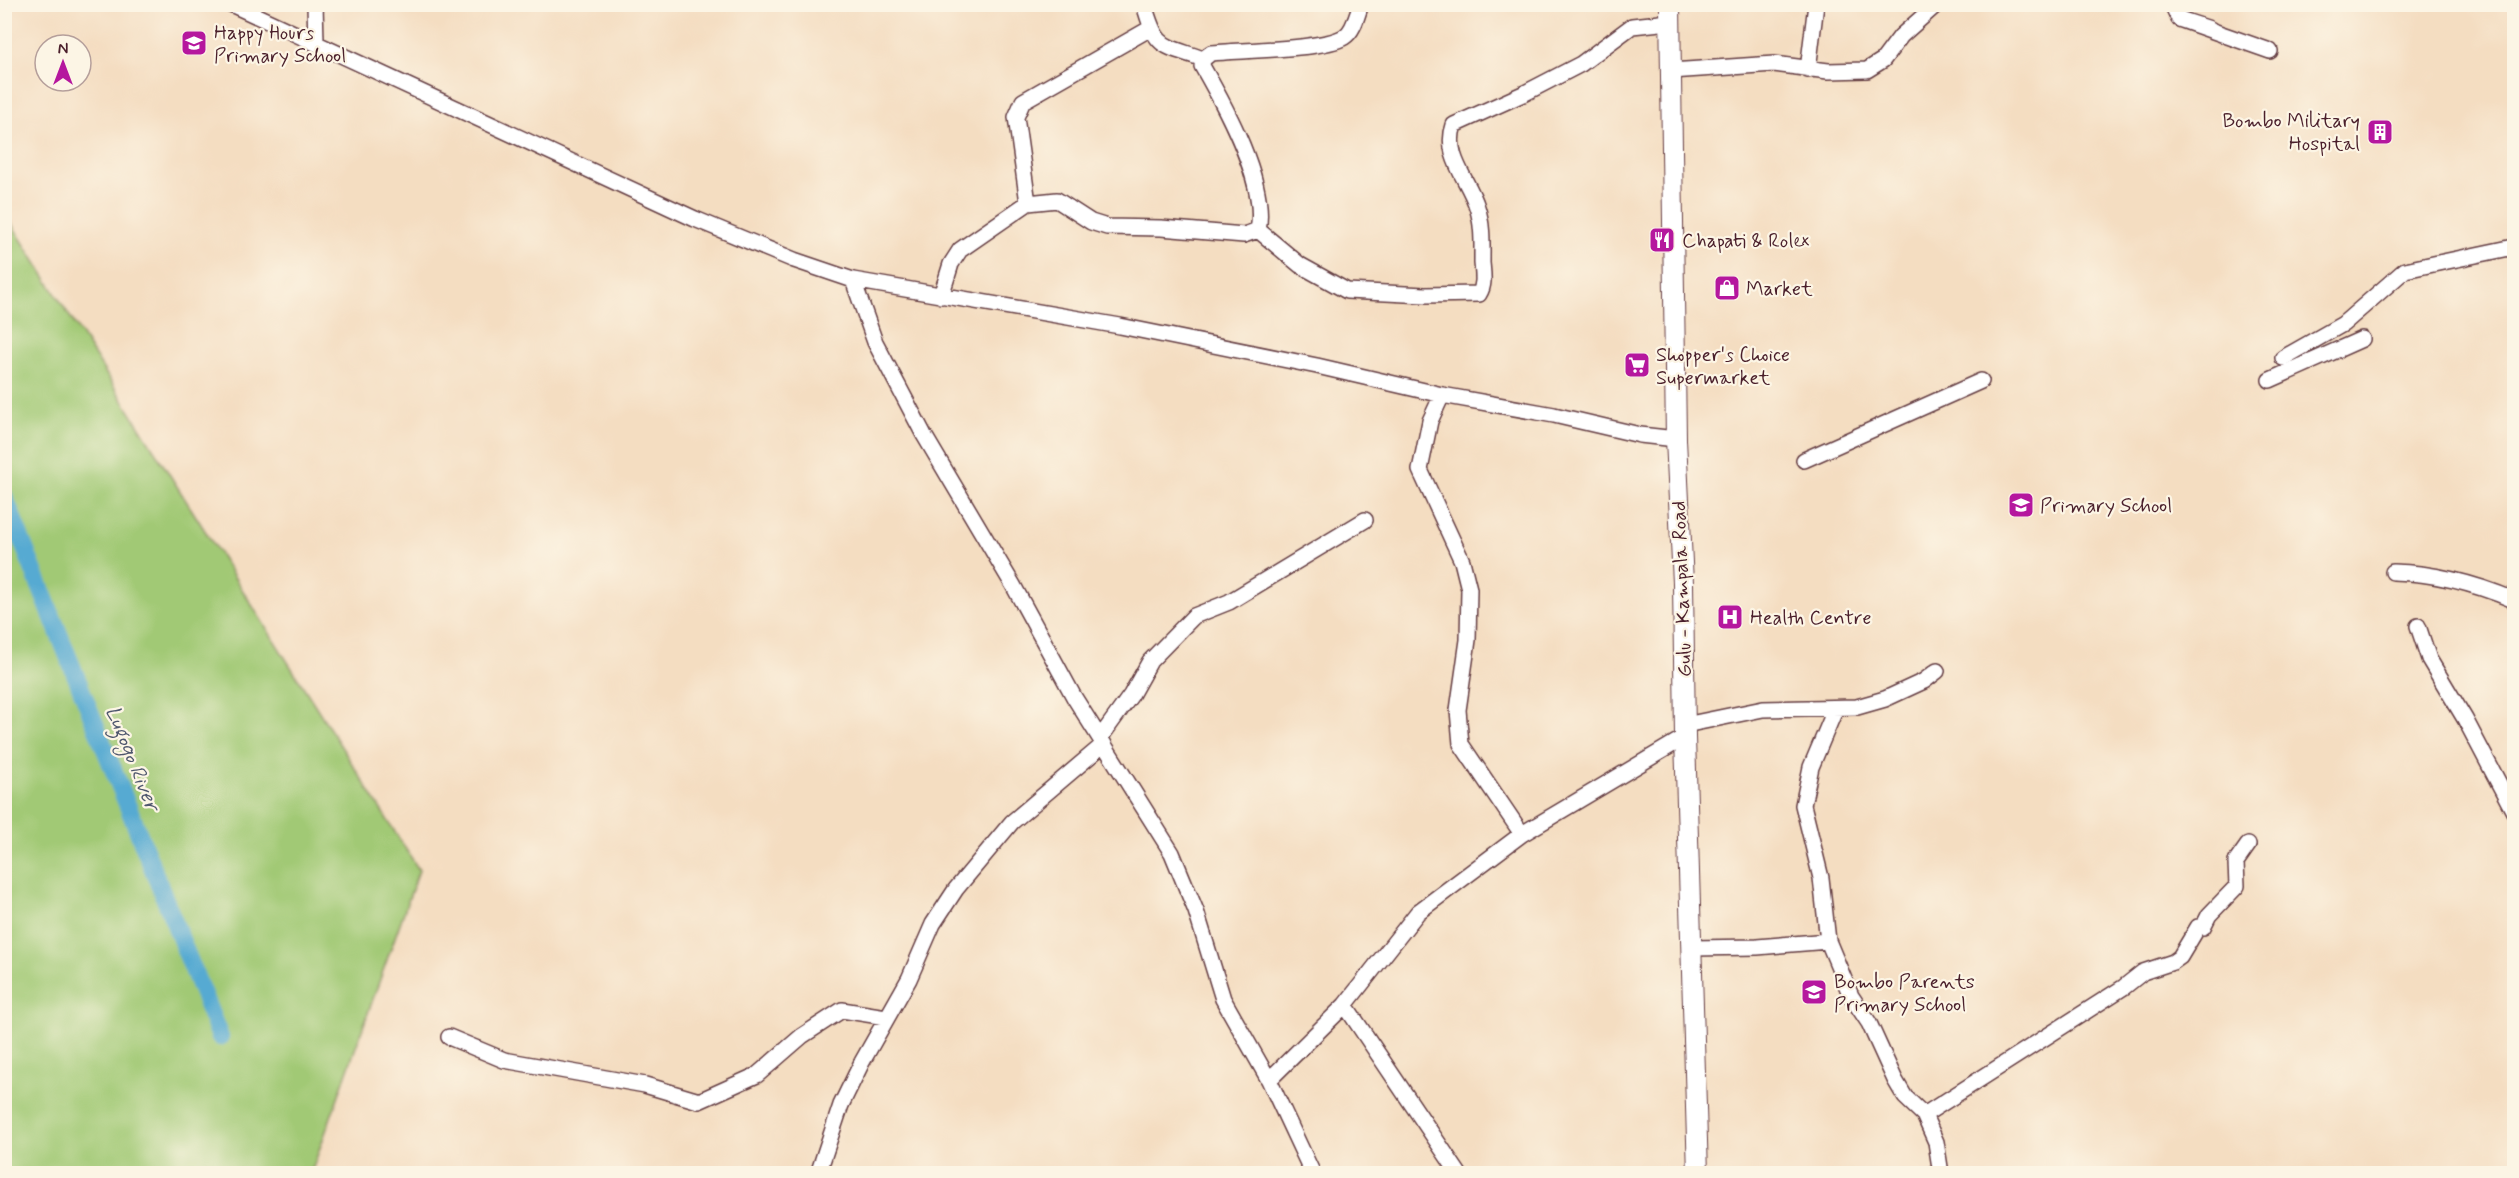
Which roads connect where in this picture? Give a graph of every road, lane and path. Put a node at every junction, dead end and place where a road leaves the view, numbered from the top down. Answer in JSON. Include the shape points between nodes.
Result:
{"nodes":[{"id":1,"x":231,"y":4,"type":"edge"},
{"id":2,"x":315,"y":4,"type":"edge"},
{"id":3,"x":1144,"y":4,"type":"edge"},
{"id":4,"x":1361,"y":4,"type":"edge"},
{"id":5,"x":1816,"y":4,"type":"edge"},
{"id":6,"x":1937,"y":4,"type":"edge"},
{"id":7,"x":2172,"y":4,"type":"edge"},
{"id":8,"x":1670,"y":13,"type":"edge"},
{"id":9,"x":2180,"y":19,"type":"junction"},
{"id":10,"x":1150,"y":28,"type":"junction"},
{"id":11,"x":2211,"y":29,"type":"dead end"},
{"id":12,"x":316,"y":42,"type":"junction"},
{"id":13,"x":2270,"y":51,"type":"dead end"},
{"id":14,"x":1203,"y":59,"type":"junction"},
{"id":15,"x":1808,"y":70,"type":"junction"},
{"id":16,"x":1671,"y":71,"type":"junction"},
{"id":17,"x":1028,"y":203,"type":"junction"},
{"id":18,"x":1258,"y":230,"type":"junction"},
{"id":19,"x":2514,"y":247,"type":"edge"},
{"id":20,"x":853,"y":280,"type":"junction"},
{"id":21,"x":941,"y":296,"type":"junction"},
{"id":22,"x":2362,"y":339,"type":"dead end"},
{"id":23,"x":2283,"y":358,"type":"dead end"},
{"id":24,"x":2270,"y":380,"type":"dead end"},
{"id":25,"x":1982,"y":381,"type":"dead end"},
{"id":26,"x":1442,"y":395,"type":"junction"},
{"id":27,"x":1676,"y":439,"type":"junction"},
{"id":28,"x":1804,"y":460,"type":"dead end"},
{"id":29,"x":1365,"y":520,"type":"dead end"},
{"id":30,"x":2393,"y":572,"type":"dead end"},
{"id":31,"x":2514,"y":600,"type":"edge"},
{"id":32,"x":2418,"y":626,"type":"dead end"},
{"id":33,"x":1937,"y":671,"type":"dead end"},
{"id":34,"x":1834,"y":710,"type":"junction"},
{"id":35,"x":1685,"y":731,"type":"junction"},
{"id":36,"x":1102,"y":741,"type":"junction"},
{"id":37,"x":2514,"y":812,"type":"edge"},
{"id":38,"x":1522,"y":834,"type":"junction"},
{"id":39,"x":2248,"y":845,"type":"dead end"},
{"id":40,"x":1828,"y":940,"type":"junction"},
{"id":41,"x":1692,"y":948,"type":"junction"},
{"id":42,"x":1345,"y":1005,"type":"junction"},
{"id":43,"x":886,"y":1017,"type":"junction"},
{"id":44,"x":449,"y":1037,"type":"dead end"},
{"id":45,"x":1269,"y":1080,"type":"junction"},
{"id":46,"x":1924,"y":1114,"type":"junction"},
{"id":47,"x":818,"y":1173,"type":"edge"},
{"id":48,"x":1313,"y":1173,"type":"edge"},
{"id":49,"x":1460,"y":1173,"type":"edge"},
{"id":50,"x":1698,"y":1173,"type":"edge"},
{"id":51,"x":1941,"y":1173,"type":"edge"}],
"edges":[{"from":1,"to":12,"type":"street"},
{"from":2,"to":12,"type":"street"},
{"from":3,"to":10,"type":"street"},
{"from":4,"to":14,"type":"street","via":[[1344,37],[1305,46],[1211,52]]},
{"from":5,"to":15,"type":"street"},
{"from":6,"to":15,"type":"street","via":[[1901,36],[1875,67]]},
{"from":7,"to":9,"type":"street"},
{"from":8,"to":16,"type":"main road","name":"Gulu - Kampala Road"},
{"from":8,"to":18,"type":"street","via":[[1632,26],[1581,64],[1454,125],[1454,158],[1477,205],[1480,221],[1483,281],[1479,294],[1347,291],[1300,265]]},
{"from":9,"to":11,"type":"street"},
{"from":9,"to":13,"type":"street"},
{"from":10,"to":14,"type":"street","via":[[1164,46]]},
{"from":10,"to":17,"type":"street","via":[[1023,101],[1016,117]]},
{"from":12,"to":20,"type":"street","via":[[696,219]]},
{"from":14,"to":18,"type":"street","via":[[1202,66],[1240,141],[1260,210]]},
{"from":15,"to":16,"type":"street","via":[[1767,64]]},
{"from":16,"to":27,"type":"main road","name":"Gulu - Kampala Road"},
{"from":17,"to":18,"type":"street","via":[[1057,200],[1091,222],[1107,227],[1244,235]]},
{"from":17,"to":21,"type":"street","via":[[960,250]]},
{"from":19,"to":23,"type":"street","via":[[2405,270],[2343,324]]},
{"from":20,"to":21,"type":"street"},
{"from":20,"to":36,"type":"street","via":[[875,342],[924,435]]},
{"from":21,"to":26,"type":"street","via":[[1120,326]]},
{"from":22,"to":24,"type":"street"},
{"from":25,"to":28,"type":"street"},
{"from":26,"to":27,"type":"street"},
{"from":26,"to":38,"type":"street","via":[[1430,421],[1420,470],[1462,561],[1468,589],[1468,640],[1458,710],[1461,744]]},
{"from":27,"to":35,"type":"main road","name":"Gulu - Kampala Road"},
{"from":29,"to":36,"type":"street","via":[[1229,602],[1194,616],[1150,661]]},
{"from":30,"to":31,"type":"street","via":[[2459,581]]},
{"from":32,"to":37,"type":"street","via":[[2429,659]]},
{"from":33,"to":34,"type":"street","via":[[1885,699]]},
{"from":34,"to":35,"type":"street","via":[[1763,709]]},
{"from":34,"to":40,"type":"street","via":[[1811,767],[1803,805],[1821,878]]},
{"from":35,"to":38,"type":"street"},
{"from":35,"to":41,"type":"main road","name":"Gulu - Kampala Road"},
{"from":36,"to":43,"type":"street","via":[[1012,822],[956,889],[933,924],[909,979]]},
{"from":36,"to":45,"type":"street","via":[[1172,853],[1185,880],[1223,999]]},
{"from":38,"to":42,"type":"street","via":[[1418,912]]},
{"from":39,"to":46,"type":"street","via":[[2236,862],[2237,886],[2203,927],[2198,927],[2180,957],[2143,972]]},
{"from":40,"to":41,"type":"street"},
{"from":40,"to":46,"type":"street","via":[[1851,996],[1869,1023],[1895,1080],[1905,1097]]},
{"from":41,"to":50,"type":"main road","name":"Gulu - Kampala Road"},
{"from":42,"to":45,"type":"street"},
{"from":42,"to":49,"type":"street"},
{"from":43,"to":44,"type":"street","via":[[842,1010],[802,1036],[757,1075],[699,1101],[645,1085],[504,1060]]},
{"from":43,"to":47,"type":"street","via":[[841,1106]]},
{"from":45,"to":48,"type":"street"},
{"from":46,"to":51,"type":"street","via":[[1936,1142]]}]}
